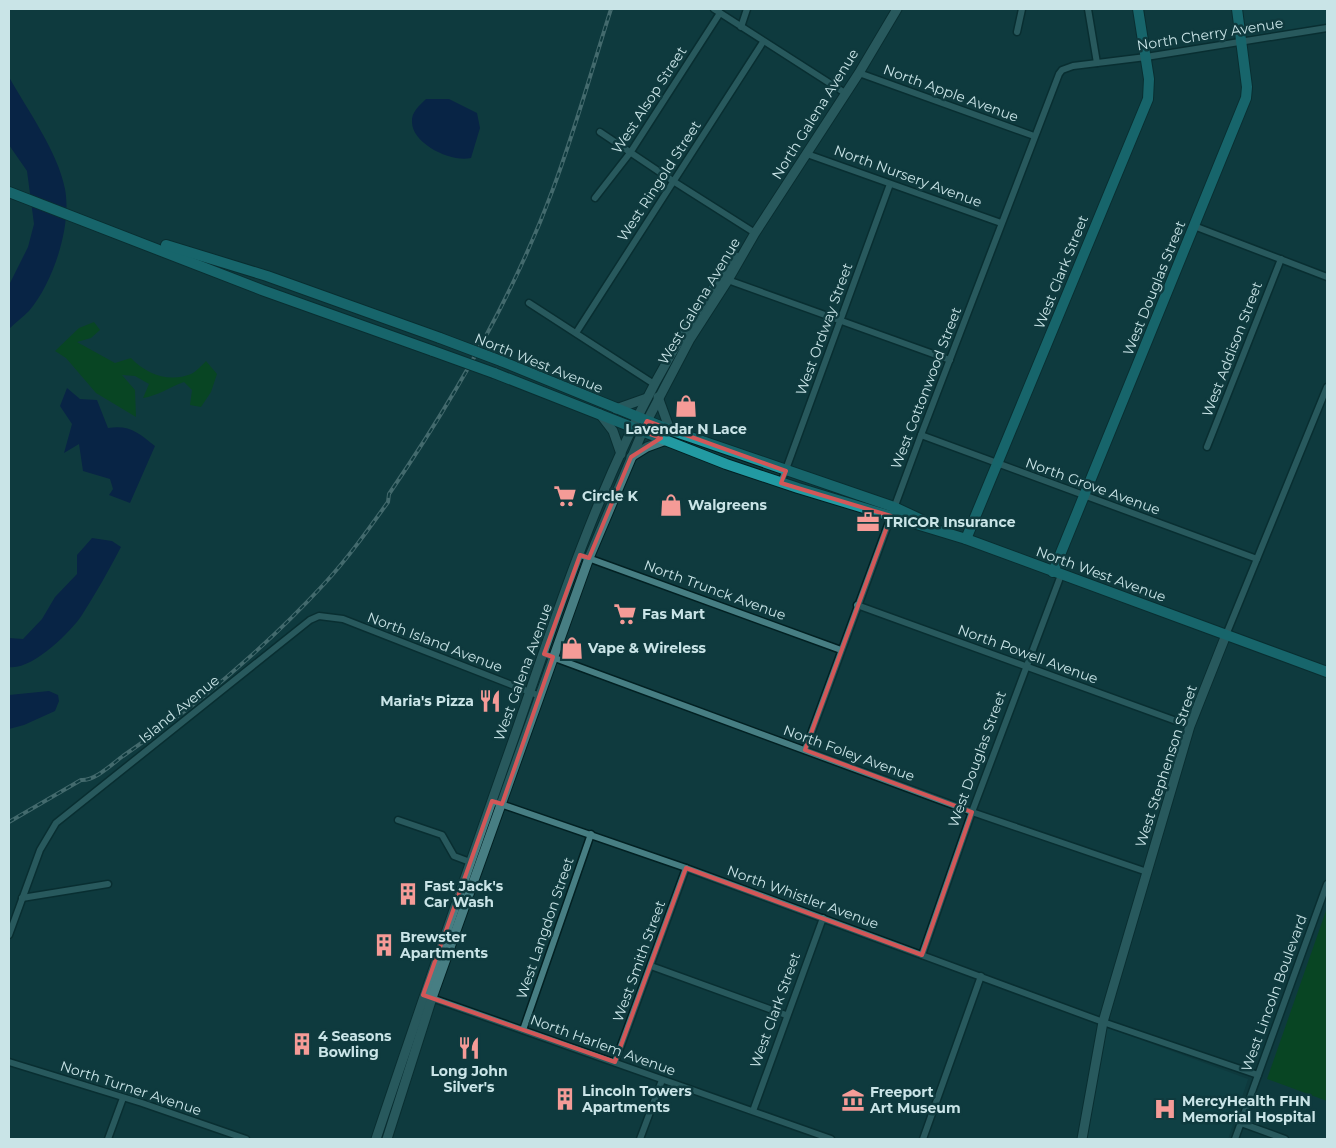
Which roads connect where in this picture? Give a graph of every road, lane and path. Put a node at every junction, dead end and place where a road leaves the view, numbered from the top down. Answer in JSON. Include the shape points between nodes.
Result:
{"nodes":[{"id":1,"x":714,"y":9,"type":"edge"},
{"id":2,"x":747,"y":9,"type":"edge"},
{"id":3,"x":897,"y":9,"type":"edge"},
{"id":4,"x":1022,"y":9,"type":"edge"},
{"id":5,"x":1088,"y":9,"type":"edge"},
{"id":6,"x":1138,"y":9,"type":"edge"},
{"id":7,"x":1237,"y":9,"type":"edge"},
{"id":8,"x":720,"y":13,"type":"junction"},
{"id":9,"x":741,"y":27,"type":"junction"},
{"id":10,"x":1327,"y":28,"type":"edge"},
{"id":11,"x":1017,"y":32,"type":"dead end"},
{"id":12,"x":763,"y":42,"type":"junction"},
{"id":13,"x":1241,"y":42,"type":"junction"},
{"id":14,"x":1146,"y":58,"type":"junction"},
{"id":15,"x":1097,"y":63,"type":"junction"},
{"id":16,"x":859,"y":73,"type":"junction"},
{"id":17,"x":845,"y":93,"type":"junction"},
{"id":18,"x":600,"y":132,"type":"dead end"},
{"id":19,"x":1034,"y":136,"type":"junction"},
{"id":20,"x":630,"y":153,"type":"junction"},
{"id":21,"x":807,"y":154,"type":"junction"},
{"id":22,"x":673,"y":181,"type":"junction"},
{"id":23,"x":890,"y":184,"type":"junction"},
{"id":24,"x":9,"y":192,"type":"edge"},
{"id":25,"x":595,"y":198,"type":"dead end"},
{"id":26,"x":97,"y":224,"type":"junction"},
{"id":27,"x":1001,"y":224,"type":"junction"},
{"id":28,"x":1194,"y":226,"type":"junction"},
{"id":29,"x":755,"y":233,"type":"junction"},
{"id":30,"x":1281,"y":259,"type":"junction"},
{"id":31,"x":1327,"y":277,"type":"edge"},
{"id":32,"x":724,"y":278,"type":"junction"},
{"id":33,"x":529,"y":303,"type":"dead end"},
{"id":34,"x":840,"y":321,"type":"junction"},
{"id":35,"x":576,"y":334,"type":"junction"},
{"id":36,"x":950,"y":360,"type":"junction"},
{"id":37,"x":654,"y":384,"type":"junction"},
{"id":38,"x":1327,"y":387,"type":"edge"},
{"id":39,"x":658,"y":397,"type":"junction"},
{"id":40,"x":647,"y":398,"type":"junction"},
{"id":41,"x":616,"y":409,"type":"junction"},
{"id":42,"x":599,"y":414,"type":"junction"},
{"id":43,"x":642,"y":423,"type":"junction"},
{"id":44,"x":632,"y":427,"type":"junction"},
{"id":45,"x":670,"y":430,"type":"junction"},
{"id":46,"x":921,"y":435,"type":"junction"},
{"id":47,"x":666,"y":440,"type":"junction"},
{"id":48,"x":1207,"y":447,"type":"dead end"},
{"id":49,"x":621,"y":454,"type":"junction"},
{"id":50,"x":631,"y":457,"type":"junction"},
{"id":51,"x":996,"y":465,"type":"junction"},
{"id":52,"x":786,"y":471,"type":"junction"},
{"id":53,"x":781,"y":483,"type":"junction"},
{"id":54,"x":1084,"y":496,"type":"junction"},
{"id":55,"x":892,"y":512,"type":"junction"},
{"id":56,"x":966,"y":540,"type":"junction"},
{"id":57,"x":580,"y":555,"type":"junction"},
{"id":58,"x":589,"y":558,"type":"junction"},
{"id":59,"x":1257,"y":559,"type":"junction"},
{"id":60,"x":1057,"y":573,"type":"junction"},
{"id":61,"x":857,"y":605,"type":"junction"},
{"id":62,"x":319,"y":616,"type":"joint"},
{"id":63,"x":1226,"y":635,"type":"junction"},
{"id":64,"x":841,"y":650,"type":"junction"},
{"id":65,"x":544,"y":654,"type":"junction"},
{"id":66,"x":554,"y":657,"type":"junction"},
{"id":67,"x":1026,"y":666,"type":"junction"},
{"id":68,"x":1327,"y":672,"type":"edge"},
{"id":69,"x":530,"y":692,"type":"junction"},
{"id":70,"x":540,"y":696,"type":"junction"},
{"id":71,"x":1190,"y":726,"type":"junction"},
{"id":72,"x":805,"y":750,"type":"junction"},
{"id":73,"x":492,"y":801,"type":"junction"},
{"id":74,"x":502,"y":804,"type":"junction"},
{"id":75,"x":972,"y":812,"type":"junction"},
{"id":76,"x":398,"y":820,"type":"dead end"},
{"id":77,"x":591,"y":834,"type":"junction"},
{"id":78,"x":470,"y":862,"type":"junction"},
{"id":79,"x":686,"y":868,"type":"junction"},
{"id":80,"x":1147,"y":872,"type":"junction"},
{"id":81,"x":108,"y":884,"type":"dead end"},
{"id":82,"x":1327,"y":884,"type":"edge"},
{"id":83,"x":22,"y":898,"type":"junction"},
{"id":84,"x":823,"y":918,"type":"junction"},
{"id":85,"x":9,"y":935,"type":"edge"},
{"id":86,"x":922,"y":955,"type":"junction"},
{"id":87,"x":651,"y":966,"type":"junction"},
{"id":88,"x":981,"y":976,"type":"junction"},
{"id":89,"x":427,"y":996,"type":"junction"},
{"id":90,"x":786,"y":1015,"type":"junction"},
{"id":91,"x":1103,"y":1022,"type":"junction"},
{"id":92,"x":523,"y":1030,"type":"junction"},
{"id":93,"x":9,"y":1062,"type":"edge"},
{"id":94,"x":615,"y":1062,"type":"junction"},
{"id":95,"x":1258,"y":1075,"type":"junction"},
{"id":96,"x":662,"y":1080,"type":"junction"},
{"id":97,"x":123,"y":1098,"type":"junction"},
{"id":98,"x":753,"y":1111,"type":"junction"},
{"id":99,"x":1241,"y":1123,"type":"junction"},
{"id":100,"x":108,"y":1139,"type":"edge"},
{"id":101,"x":246,"y":1139,"type":"edge"},
{"id":102,"x":376,"y":1139,"type":"edge"},
{"id":103,"x":387,"y":1139,"type":"edge"},
{"id":104,"x":640,"y":1139,"type":"edge"},
{"id":105,"x":831,"y":1139,"type":"edge"},
{"id":106,"x":923,"y":1139,"type":"edge"},
{"id":107,"x":1082,"y":1139,"type":"edge"},
{"id":108,"x":1236,"y":1139,"type":"edge"},
{"id":109,"x":1285,"y":1139,"type":"edge"}],
"edges":[{"from":1,"to":8,"type":"street"},
{"from":2,"to":9,"type":"street"},
{"from":3,"to":16,"type":"main road","name":"North Galena Avenue"},
{"from":4,"to":11,"type":"street"},
{"from":5,"to":15,"type":"street"},
{"from":6,"to":14,"type":"main road","name":"West Clark Street"},
{"from":7,"to":13,"type":"main road","name":"West Douglas Street"},
{"from":8,"to":9,"type":"street"},
{"from":8,"to":20,"type":"street","name":"West Alsop Street"},
{"from":9,"to":12,"type":"street"},
{"from":10,"to":13,"type":"street","name":"North Cherry Avenue"},
{"from":12,"to":17,"type":"street"},
{"from":12,"to":22,"type":"street","name":"West Ringold Street"},
{"from":13,"to":14,"type":"street","name":"North Cherry Avenue"},
{"from":13,"to":28,"type":"main road","name":"West Douglas Street","via":[[1246,98]]},
{"from":14,"to":15,"type":"street","name":"North Cherry Avenue"},
{"from":14,"to":51,"type":"main road","name":"West Clark Street","via":[[1148,99]]},
{"from":15,"to":19,"type":"street","name":"West Cottonwood Street","via":[[1062,70]]},
{"from":16,"to":17,"type":"main road","name":"North Galena Avenue"},
{"from":16,"to":19,"type":"street","name":"North Apple Avenue"},
{"from":17,"to":21,"type":"main road","name":"North Galena Avenue"},
{"from":18,"to":20,"type":"street"},
{"from":19,"to":27,"type":"street","name":"West Cottonwood Street"},
{"from":20,"to":22,"type":"street"},
{"from":20,"to":25,"type":"street","name":"West Alsop Street"},
{"from":21,"to":23,"type":"street","name":"North Nursery Avenue"},
{"from":21,"to":29,"type":"main road","name":"North Galena Avenue"},
{"from":22,"to":29,"type":"street"},
{"from":22,"to":35,"type":"street","name":"West Ringold Street"},
{"from":23,"to":27,"type":"street","name":"North Nursery Avenue"},
{"from":23,"to":34,"type":"street","name":"West Ordway Street"},
{"from":24,"to":26,"type":"main road","name":"North West Avenue"},
{"from":26,"to":41,"type":"main road","name":"North West Avenue","bridge":true,"via":[[267,276],[501,361]]},
{"from":26,"to":42,"type":"main road","name":"North West Avenue","bridge":true,"via":[[262,290]]},
{"from":27,"to":36,"type":"street","name":"West Cottonwood Street"},
{"from":28,"to":30,"type":"street"},
{"from":28,"to":54,"type":"main road","name":"West Douglas Street"},
{"from":29,"to":32,"type":"main road","name":"West Galena Avenue"},
{"from":30,"to":31,"type":"street"},
{"from":30,"to":48,"type":"street","name":"West Addison Street"},
{"from":32,"to":34,"type":"street"},
{"from":32,"to":37,"type":"main road","name":"West Galena Avenue","via":[[683,332]]},
{"from":32,"to":39,"type":"main road","name":"West Galena Avenue"},
{"from":33,"to":35,"type":"street"},
{"from":34,"to":36,"type":"street"},
{"from":34,"to":52,"type":"street","name":"West Ordway Street"},
{"from":35,"to":37,"type":"street"},
{"from":36,"to":46,"type":"street","name":"West Cottonwood Street"},
{"from":37,"to":40,"type":"main road","name":"West Galena Avenue"},
{"from":38,"to":59,"type":"street","name":"West Stephenson Street"},
{"from":39,"to":43,"type":"main road","name":"West Galena Avenue"},
{"from":39,"to":45,"type":"main road"},
{"from":40,"to":41,"type":"main road"},
{"from":40,"to":43,"type":"main road","name":"West Galena Avenue"},
{"from":41,"to":43,"type":"main road","name":"North West Avenue"},
{"from":42,"to":44,"type":"main road","name":"North West Avenue"},
{"from":42,"to":49,"type":"main road","via":[[612,430]]},
{"from":43,"to":44,"type":"main road","name":"North West Avenue"},
{"from":43,"to":45,"type":"main road","name":"North West Avenue"},
{"from":43,"to":47,"type":"main road","name":"North West Avenue"},
{"from":43,"to":50,"type":"main road","name":"West Galena Avenue"},
{"from":44,"to":49,"type":"main road","name":"West Galena Avenue"},
{"from":45,"to":52,"type":"main road","name":"North West Avenue"},
{"from":46,"to":51,"type":"street","name":"North Grove Avenue"},
{"from":46,"to":55,"type":"street","name":"West Cottonwood Street"},
{"from":47,"to":50,"type":"main road"},
{"from":47,"to":53,"type":"main road","name":"North West Avenue"},
{"from":49,"to":57,"type":"main road","name":"West Galena Avenue"},
{"from":50,"to":58,"type":"main road","name":"West Galena Avenue"},
{"from":51,"to":54,"type":"street","name":"North Grove Avenue"},
{"from":51,"to":56,"type":"main road","name":"West Clark Street"},
{"from":52,"to":53,"type":"street","name":"West Ordway Street"},
{"from":52,"to":55,"type":"main road","name":"North West Avenue"},
{"from":53,"to":55,"type":"main road","name":"North West Avenue"},
{"from":54,"to":59,"type":"street","name":"North Grove Avenue"},
{"from":54,"to":60,"type":"main road","name":"West Douglas Street"},
{"from":55,"to":56,"type":"main road","name":"North West Avenue"},
{"from":55,"to":61,"type":"street","name":"West Cottonwood Street"},
{"from":56,"to":60,"type":"main road","name":"North West Avenue"},
{"from":57,"to":58,"type":"street","name":"North Trunck Avenue"},
{"from":57,"to":65,"type":"main road","name":"West Galena Avenue"},
{"from":58,"to":64,"type":"street","name":"North Trunck Avenue"},
{"from":58,"to":66,"type":"main road","name":"West Galena Avenue"},
{"from":59,"to":63,"type":"street","name":"West Stephenson Street"},
{"from":60,"to":63,"type":"main road","name":"North West Avenue"},
{"from":60,"to":67,"type":"street","name":"West Douglas Street"},
{"from":61,"to":64,"type":"street","name":"West Cottonwood Street"},
{"from":61,"to":67,"type":"street","name":"North Powell Avenue"},
{"from":62,"to":69,"type":"street","name":"North Island Avenue","via":[[343,619]]},
{"from":62,"to":83,"type":"street","name":"Island Avenue","via":[[301,625],[56,823],[40,850]]},
{"from":63,"to":68,"type":"main road","name":"North West Avenue"},
{"from":63,"to":71,"type":"main road","name":"West Stephenson Street"},
{"from":64,"to":72,"type":"street","name":"West Cottonwood Street"},
{"from":65,"to":66,"type":"street","name":"North Foley Avenue"},
{"from":65,"to":69,"type":"main road","name":"West Galena Avenue"},
{"from":66,"to":70,"type":"main road","name":"West Galena Avenue"},
{"from":66,"to":72,"type":"street","name":"North Foley Avenue"},
{"from":67,"to":71,"type":"street","name":"North Powell Avenue"},
{"from":67,"to":75,"type":"street","name":"West Douglas Street"},
{"from":69,"to":70,"type":"street","name":"North Island Avenue"},
{"from":69,"to":73,"type":"main road","name":"West Galena Avenue"},
{"from":70,"to":74,"type":"main road","name":"West Galena Avenue"},
{"from":71,"to":80,"type":"main road","name":"West Stephenson Street"},
{"from":72,"to":75,"type":"street","name":"North Foley Avenue"},
{"from":73,"to":74,"type":"street","name":"North Whistler Avenue"},
{"from":73,"to":78,"type":"main road","name":"West Galena Avenue"},
{"from":74,"to":77,"type":"street","name":"North Whistler Avenue"},
{"from":74,"to":89,"type":"main road","name":"West Galena Avenue"},
{"from":75,"to":80,"type":"street","name":"North Foley Avenue"},
{"from":75,"to":86,"type":"street","name":"West Douglas Street"},
{"from":76,"to":78,"type":"street","via":[[442,835],[454,856]]},
{"from":77,"to":79,"type":"street","name":"North Whistler Avenue"},
{"from":77,"to":92,"type":"street","name":"West Langdon Street"},
{"from":78,"to":89,"type":"main road","name":"West Galena Avenue"},
{"from":79,"to":84,"type":"street","name":"North Whistler Avenue"},
{"from":79,"to":87,"type":"street","name":"West Smith Street"},
{"from":80,"to":91,"type":"main road","name":"West Stephenson Street"},
{"from":81,"to":83,"type":"street"},
{"from":82,"to":95,"type":"street","name":"West Lincoln Boulevard"},
{"from":83,"to":85,"type":"street"},
{"from":84,"to":86,"type":"street","name":"North Whistler Avenue"},
{"from":84,"to":90,"type":"street","name":"West Clark Street"},
{"from":86,"to":88,"type":"street","name":"North Whistler Avenue"},
{"from":87,"to":90,"type":"street"},
{"from":87,"to":94,"type":"street","name":"West Smith Street"},
{"from":88,"to":91,"type":"street","name":"North Whistler Avenue"},
{"from":88,"to":106,"type":"street"},
{"from":89,"to":92,"type":"street","name":"North Harlem Avenue"},
{"from":89,"to":102,"type":"main road","name":"West Galena Avenue"},
{"from":89,"to":103,"type":"main road","name":"West Galena Avenue"},
{"from":90,"to":98,"type":"street","name":"West Clark Street"},
{"from":91,"to":95,"type":"street","name":"North Whistler Avenue"},
{"from":91,"to":107,"type":"main road","name":"West Stephenson Street"},
{"from":92,"to":94,"type":"street","name":"North Harlem Avenue"},
{"from":93,"to":97,"type":"street","name":"North Turner Avenue"},
{"from":94,"to":96,"type":"street","name":"North Harlem Avenue"},
{"from":95,"to":99,"type":"street","name":"West Lincoln Boulevard"},
{"from":96,"to":98,"type":"street","name":"North Harlem Avenue"},
{"from":96,"to":104,"type":"street"},
{"from":97,"to":100,"type":"street"},
{"from":97,"to":101,"type":"street","name":"North Turner Avenue"},
{"from":98,"to":105,"type":"street","name":"North Harlem Avenue"},
{"from":99,"to":108,"type":"street","name":"West Lincoln Boulevard"},
{"from":99,"to":109,"type":"street"}]}
